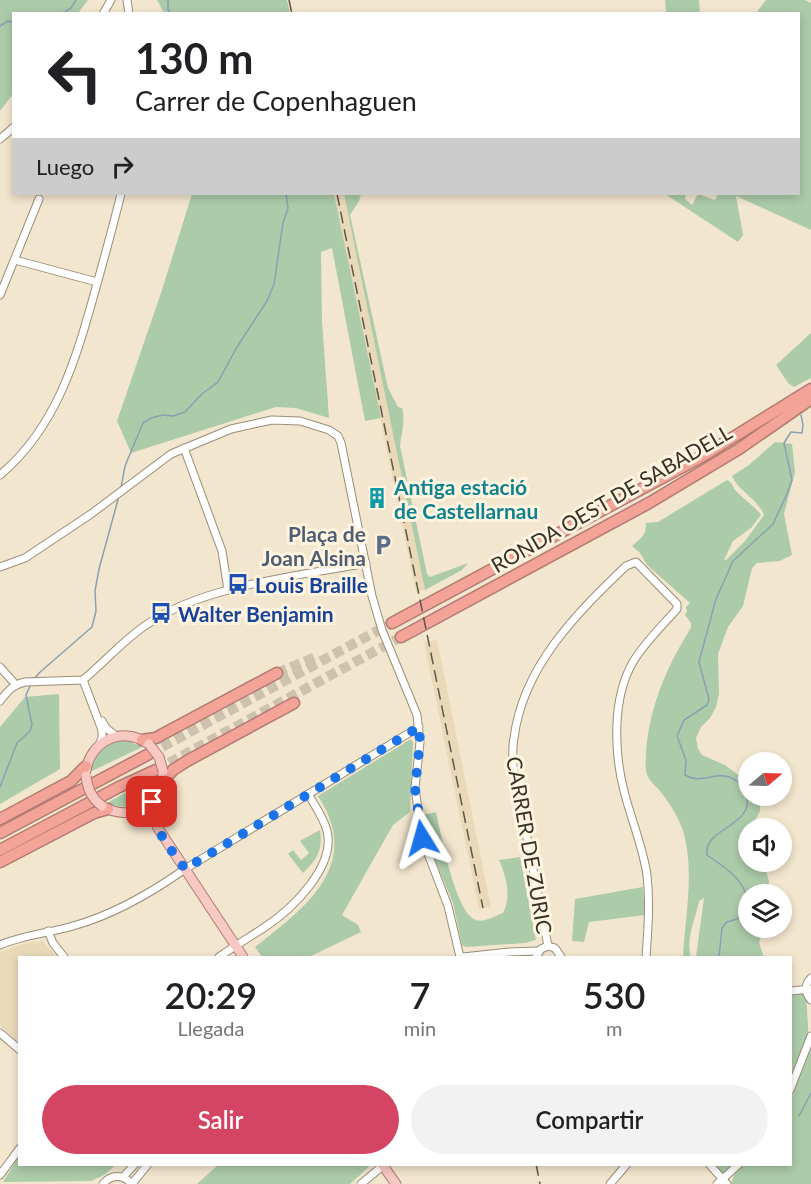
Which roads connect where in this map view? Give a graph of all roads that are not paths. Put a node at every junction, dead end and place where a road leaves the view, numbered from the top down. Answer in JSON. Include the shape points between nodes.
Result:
{"nodes":[{"id":1,"x":12,"y":129,"type":"edge"},
{"id":2,"x":0,"y":139,"type":"edge"},
{"id":3,"x":121,"y":195,"type":"edge"},
{"id":4,"x":39,"y":200,"type":"dead end"},
{"id":5,"x":15,"y":260,"type":"junction"},
{"id":6,"x":98,"y":282,"type":"junction"},
{"id":7,"x":0,"y":295,"type":"edge"},
{"id":8,"x":811,"y":389,"type":"edge"},
{"id":9,"x":811,"y":399,"type":"edge"},
{"id":10,"x":184,"y":448,"type":"junction"},
{"id":11,"x":0,"y":475,"type":"edge"},
{"id":12,"x":366,"y":563,"type":"junction"},
{"id":13,"x":0,"y":567,"type":"edge"},
{"id":14,"x":228,"y":590,"type":"junction"},
{"id":15,"x":392,"y":623,"type":"tunnel mouth"},
{"id":16,"x":401,"y":637,"type":"tunnel mouth"},
{"id":17,"x":0,"y":667,"type":"edge"},
{"id":18,"x":277,"y":673,"type":"tunnel mouth"},
{"id":19,"x":83,"y":680,"type":"junction"},
{"id":20,"x":16,"y":685,"type":"junction"},
{"id":21,"x":0,"y":701,"type":"edge"},
{"id":22,"x":294,"y":704,"type":"dead end"},
{"id":23,"x":97,"y":714,"type":"junction"},
{"id":24,"x":419,"y":727,"type":"junction"},
{"id":25,"x":116,"y":736,"type":"junction"},
{"id":26,"x":99,"y":745,"type":"junction"},
{"id":27,"x":147,"y":746,"type":"junction"},
{"id":28,"x":86,"y":771,"type":"junction"},
{"id":29,"x":160,"y":774,"type":"junction"},
{"id":30,"x":308,"y":795,"type":"junction"},
{"id":31,"x":152,"y":802,"type":"junction"},
{"id":32,"x":105,"y":808,"type":"junction"},
{"id":33,"x":133,"y":812,"type":"junction"},
{"id":34,"x":0,"y":819,"type":"edge"},
{"id":35,"x":158,"y":828,"type":"junction"},
{"id":36,"x":0,"y":833,"type":"edge"},
{"id":37,"x":0,"y":850,"type":"edge"},
{"id":38,"x":0,"y":862,"type":"edge"},
{"id":39,"x":185,"y":869,"type":"junction"},
{"id":40,"x":48,"y":931,"type":"junction"},
{"id":41,"x":0,"y":945,"type":"edge"},
{"id":42,"x":236,"y":946,"type":"junction"},
{"id":43,"x":548,"y":946,"type":"junction"},
{"id":44,"x":537,"y":954,"type":"edge"},
{"id":45,"x":63,"y":956,"type":"edge"},
{"id":46,"x":221,"y":956,"type":"edge"},
{"id":47,"x":242,"y":956,"type":"edge"},
{"id":48,"x":461,"y":956,"type":"edge"},
{"id":49,"x":469,"y":956,"type":"edge"},
{"id":50,"x":562,"y":956,"type":"edge"},
{"id":51,"x":646,"y":956,"type":"edge"},
{"id":52,"x":811,"y":978,"type":"edge"},
{"id":53,"x":808,"y":990,"type":"edge"},
{"id":54,"x":792,"y":991,"type":"edge"},
{"id":55,"x":811,"y":1000,"type":"edge"},
{"id":56,"x":1,"y":1035,"type":"edge"},
{"id":57,"x":811,"y":1036,"type":"edge"},
{"id":58,"x":18,"y":1048,"type":"edge"},
{"id":59,"x":792,"y":1085,"type":"edge"},
{"id":60,"x":18,"y":1151,"type":"edge"},
{"id":61,"x":133,"y":1166,"type":"edge"},
{"id":62,"x":146,"y":1166,"type":"edge"},
{"id":63,"x":382,"y":1166,"type":"edge"},
{"id":64,"x":385,"y":1166,"type":"edge"},
{"id":65,"x":625,"y":1166,"type":"edge"},
{"id":66,"x":711,"y":1166,"type":"edge"},
{"id":67,"x":737,"y":1166,"type":"edge"},
{"id":68,"x":0,"y":1175,"type":"edge"},
{"id":69,"x":123,"y":1177,"type":"junction"},
{"id":70,"x":397,"y":1182,"type":"edge"},
{"id":71,"x":722,"y":1182,"type":"edge"},
{"id":72,"x":103,"y":1184,"type":"edge"},
{"id":73,"x":132,"y":1184,"type":"edge"},
{"id":74,"x":361,"y":1184,"type":"edge"},
{"id":75,"x":610,"y":1184,"type":"edge"}],
"edges":[{"from":1,"to":2,"type":"street"},
{"from":3,"to":6,"type":"street"},
{"from":4,"to":5,"type":"street"},
{"from":5,"to":6,"type":"street"},
{"from":5,"to":7,"type":"street"},
{"from":6,"to":11,"type":"street","via":[[63,392],[41,429]]},
{"from":8,"to":15,"type":"highway","name":"RONDA OEST DE SABADELL","via":[[703,456]]},
{"from":9,"to":16,"type":"highway","name":"RONDA OEST DE SABADELL","via":[[649,503]]},
{"from":10,"to":12,"type":"street","via":[[231,429],[272,420],[300,421],[335,434],[341,443]]},
{"from":10,"to":13,"type":"street","via":[[25,558]]},
{"from":10,"to":14,"type":"street","via":[[222,551]]},
{"from":12,"to":14,"type":"street"},
{"from":12,"to":24,"type":"street","via":[[382,630]]},
{"from":14,"to":19,"type":"street","via":[[197,599],[148,623]]},
{"from":17,"to":20,"type":"street"},
{"from":18,"to":27,"type":"highway"},
{"from":19,"to":20,"type":"street"},
{"from":19,"to":23,"type":"street"},
{"from":20,"to":21,"type":"street"},
{"from":22,"to":29,"type":"highway"},
{"from":23,"to":25,"type":"street"},
{"from":23,"to":26,"type":"street","via":[[102,730]]},
{"from":24,"to":30,"type":"street"},
{"from":24,"to":48,"type":"street","via":[[415,788],[422,838],[448,906]]},
{"from":25,"to":26,"type":"main road"},
{"from":25,"to":27,"type":"main road","via":[[130,736]]},
{"from":26,"to":28,"type":"main road"},
{"from":27,"to":29,"type":"main road","bridge":true,"via":[[159,757]]},
{"from":27,"to":36,"type":"highway"},
{"from":28,"to":32,"type":"main road","bridge":true,"via":[[92,797]]},
{"from":28,"to":34,"type":"highway"},
{"from":29,"to":31,"type":"main road","via":[[160,791]]},
{"from":29,"to":37,"type":"highway","via":[[119,787]]},
{"from":30,"to":39,"type":"street"},
{"from":30,"to":42,"type":"street","via":[[327,830],[329,845],[324,861],[312,883],[285,911]]},
{"from":31,"to":33,"type":"main road"},
{"from":31,"to":35,"type":"main road"},
{"from":32,"to":33,"type":"main road"},
{"from":32,"to":38,"type":"highway"},
{"from":33,"to":35,"type":"main road"},
{"from":35,"to":39,"type":"main road"},
{"from":39,"to":40,"type":"street","via":[[155,890],[97,918]]},
{"from":39,"to":42,"type":"main road"},
{"from":40,"to":41,"type":"street"},
{"from":40,"to":45,"type":"street"},
{"from":42,"to":46,"type":"street"},
{"from":42,"to":47,"type":"main road"},
{"from":43,"to":44,"type":"street"},
{"from":43,"to":50,"type":"street"},
{"from":43,"to":51,"type":"street","name":"CARRER DE ZURIC","via":[[513,766],[514,738],[527,690],[558,637],[626,566],[636,562],[677,604],[632,664],[620,700],[617,730],[623,788],[646,875]]},
{"from":44,"to":49,"type":"street","via":[[509,951]]},
{"from":52,"to":53,"type":"street","via":[[806,984]]},
{"from":53,"to":54,"type":"street"},
{"from":53,"to":55,"type":"street"},
{"from":56,"to":58,"type":"street"},
{"from":57,"to":59,"type":"street"},
{"from":60,"to":68,"type":"street"},
{"from":61,"to":69,"type":"street"},
{"from":62,"to":73,"type":"street"},
{"from":63,"to":74,"type":"street"},
{"from":64,"to":70,"type":"main road"},
{"from":65,"to":75,"type":"street"},
{"from":66,"to":71,"type":"street"},
{"from":67,"to":71,"type":"street"},
{"from":69,"to":72,"type":"street","via":[[112,1177]]},
{"from":69,"to":73,"type":"street"}]}
